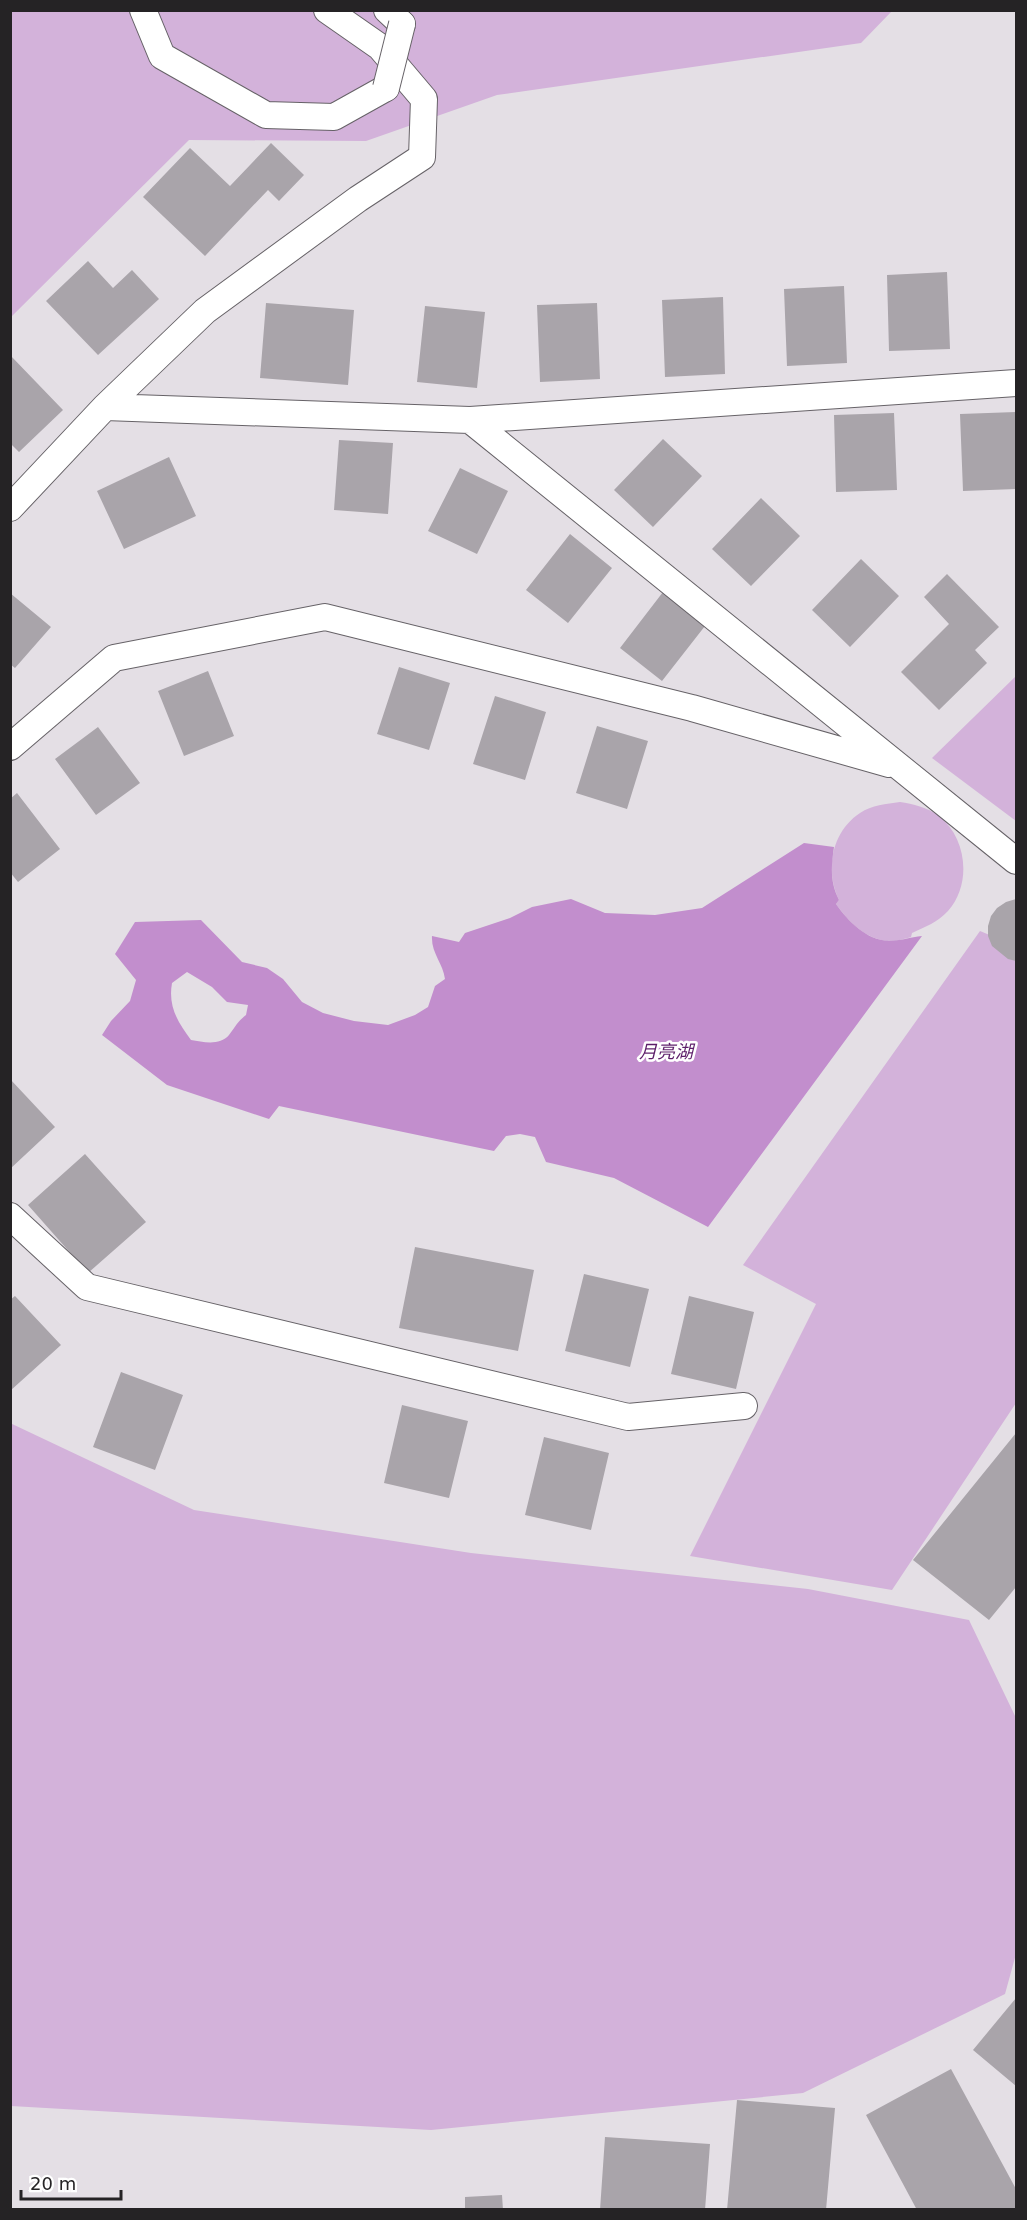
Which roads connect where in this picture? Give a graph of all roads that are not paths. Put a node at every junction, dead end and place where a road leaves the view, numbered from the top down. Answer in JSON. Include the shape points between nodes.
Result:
{"nodes":[{"id":1,"x":143,"y":10,"type":"edge"},
{"id":2,"x":327,"y":10,"type":"edge"},
{"id":3,"x":395,"y":17,"type":"edge"},
{"id":4,"x":1017,"y":383,"type":"edge"},
{"id":5,"x":105,"y":407,"type":"junction"},
{"id":6,"x":470,"y":420,"type":"junction"},
{"id":7,"x":10,"y":508,"type":"edge"},
{"id":8,"x":10,"y":747,"type":"edge"},
{"id":9,"x":901,"y":767,"type":"junction"},
{"id":10,"x":1017,"y":861,"type":"edge"},
{"id":11,"x":10,"y":1216,"type":"edge"},
{"id":12,"x":744,"y":1406,"type":"dead end"}],
"edges":[{"from":1,"to":3,"type":"street","bridge":true,"via":[[162,56],[266,116],[334,117],[386,88]]},
{"from":2,"to":5,"type":"street","via":[[380,47],[424,99],[422,157],[205,311]]},
{"from":4,"to":6,"type":"street"},
{"from":5,"to":6,"type":"street"},
{"from":5,"to":7,"type":"street"},
{"from":6,"to":9,"type":"street"},
{"from":8,"to":9,"type":"street","via":[[114,658],[325,617],[692,708]]},
{"from":9,"to":10,"type":"street"},
{"from":11,"to":12,"type":"street","via":[[87,1287],[628,1417]]}]}
